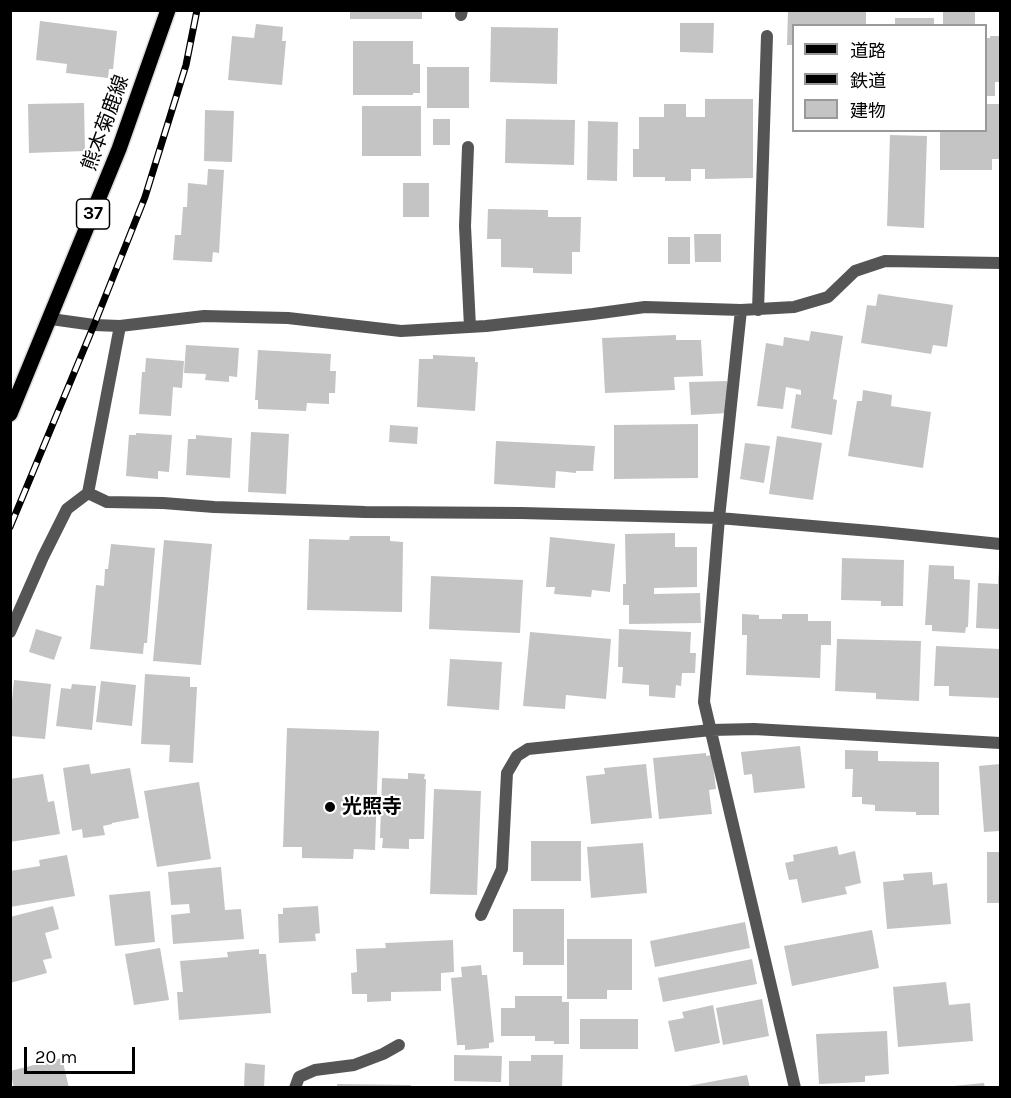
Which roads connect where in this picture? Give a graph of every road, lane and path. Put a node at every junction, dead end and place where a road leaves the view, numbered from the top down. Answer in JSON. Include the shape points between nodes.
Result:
{"nodes":[{"id":1,"x":168,"y":10,"type":"edge"},
{"id":2,"x":767,"y":36,"type":"dead end"},
{"id":3,"x":468,"y":147,"type":"dead end"},
{"id":4,"x":1000,"y":263,"type":"edge"},
{"id":5,"x":741,"y":310,"type":"junction"},
{"id":6,"x":758,"y":310,"type":"junction"},
{"id":7,"x":51,"y":319,"type":"junction"},
{"id":8,"x":120,"y":326,"type":"junction"},
{"id":9,"x":470,"y":327,"type":"junction"},
{"id":10,"x":10,"y":414,"type":"edge"},
{"id":11,"x":88,"y":493,"type":"junction"},
{"id":12,"x":719,"y":518,"type":"junction"},
{"id":13,"x":1000,"y":544,"type":"edge"},
{"id":14,"x":10,"y":632,"type":"edge"},
{"id":15,"x":711,"y":730,"type":"junction"},
{"id":16,"x":1000,"y":742,"type":"edge"},
{"id":17,"x":481,"y":915,"type":"dead end"},
{"id":18,"x":399,"y":1046,"type":"dead end"},
{"id":19,"x":295,"y":1088,"type":"edge"},
{"id":20,"x":795,"y":1088,"type":"edge"}],
"edges":[{"from":1,"to":7,"type":"main road","name":"熊本菊鹿線","number":"37","via":[[119,149]]},
{"from":2,"to":6,"type":"street"},
{"from":3,"to":9,"type":"street","via":[[465,226]]},
{"from":4,"to":6,"type":"street","via":[[885,261],[855,271],[828,297],[794,307]]},
{"from":5,"to":6,"type":"street"},
{"from":5,"to":9,"type":"street","via":[[645,307]]},
{"from":5,"to":12,"type":"street"},
{"from":7,"to":8,"type":"street"},
{"from":7,"to":10,"type":"main road","name":"熊本菊鹿線","number":"37"},
{"from":8,"to":9,"type":"street","via":[[204,316],[288,318],[401,331]]},
{"from":8,"to":11,"type":"street"},
{"from":11,"to":12,"type":"street","via":[[107,502],[214,507]]},
{"from":11,"to":14,"type":"street","via":[[67,509]]},
{"from":12,"to":13,"type":"street"},
{"from":12,"to":15,"type":"street","via":[[704,702]]},
{"from":15,"to":16,"type":"street"},
{"from":15,"to":17,"type":"street","via":[[528,749],[517,756],[507,773],[502,869]]},
{"from":15,"to":20,"type":"street"},
{"from":18,"to":19,"type":"street","via":[[354,1065],[315,1070],[299,1077]]}]}
